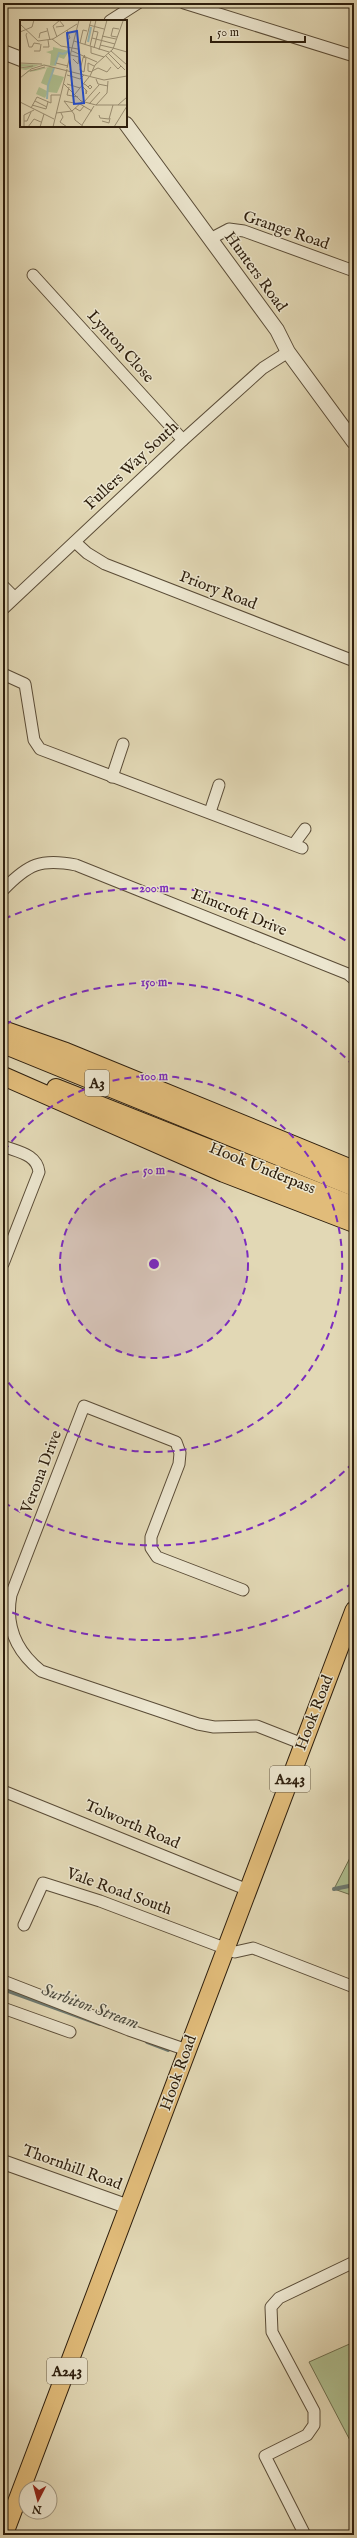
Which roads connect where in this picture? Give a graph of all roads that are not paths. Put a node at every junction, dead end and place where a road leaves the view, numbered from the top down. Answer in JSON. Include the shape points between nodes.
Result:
{"nodes":[{"id":1,"x":138,"y":3,"type":"edge"},
{"id":2,"x":184,"y":3,"type":"edge"},
{"id":3,"x":112,"y":20,"type":"edge"},
{"id":4,"x":3,"y":52,"type":"edge"},
{"id":5,"x":354,"y":56,"type":"edge"},
{"id":6,"x":20,"y":59,"type":"edge"},
{"id":7,"x":127,"y":125,"type":"edge"},
{"id":8,"x":210,"y":239,"type":"junction"},
{"id":9,"x":354,"y":271,"type":"edge"},
{"id":10,"x":33,"y":275,"type":"dead end"},
{"id":11,"x":288,"y":352,"type":"junction"},
{"id":12,"x":183,"y":440,"type":"junction"},
{"id":13,"x":354,"y":442,"type":"edge"},
{"id":14,"x":75,"y":542,"type":"junction"},
{"id":15,"x":3,"y":586,"type":"edge"},
{"id":16,"x":14,"y":597,"type":"junction"},
{"id":17,"x":3,"y":609,"type":"edge"},
{"id":18,"x":354,"y":661,"type":"edge"},
{"id":19,"x":3,"y":674,"type":"edge"},
{"id":20,"x":123,"y":744,"type":"dead end"},
{"id":21,"x":112,"y":776,"type":"junction"},
{"id":22,"x":220,"y":785,"type":"dead end"},
{"id":23,"x":210,"y":812,"type":"junction"},
{"id":24,"x":305,"y":829,"type":"dead end"},
{"id":25,"x":3,"y":890,"type":"edge"},
{"id":26,"x":354,"y":979,"type":"edge"},
{"id":27,"x":3,"y":1025,"type":"edge"},
{"id":28,"x":3,"y":1030,"type":"edge"},
{"id":29,"x":3,"y":1044,"type":"edge"},
{"id":30,"x":66,"y":1052,"type":"junction"},
{"id":31,"x":3,"y":1066,"type":"edge"},
{"id":32,"x":3,"y":1076,"type":"edge"},
{"id":33,"x":3,"y":1146,"type":"edge"},
{"id":34,"x":354,"y":1170,"type":"edge"},
{"id":35,"x":354,"y":1187,"type":"edge"},
{"id":36,"x":354,"y":1206,"type":"edge"},
{"id":37,"x":354,"y":1223,"type":"edge"},
{"id":38,"x":3,"y":1264,"type":"edge"},
{"id":39,"x":243,"y":1590,"type":"dead end"},
{"id":40,"x":354,"y":1610,"type":"edge"},
{"id":41,"x":349,"y":1639,"type":"edge"},
{"id":42,"x":303,"y":1744,"type":"junction"},
{"id":43,"x":3,"y":1791,"type":"edge"},
{"id":44,"x":248,"y":1890,"type":"junction"},
{"id":45,"x":24,"y":1925,"type":"dead end"},
{"id":46,"x":227,"y":1948,"type":"junction"},
{"id":47,"x":3,"y":1981,"type":"edge"},
{"id":48,"x":354,"y":1987,"type":"edge"},
{"id":49,"x":3,"y":2008,"type":"edge"},
{"id":50,"x":70,"y":2032,"type":"dead end"},
{"id":51,"x":187,"y":2050,"type":"junction"},
{"id":52,"x":3,"y":2162,"type":"edge"},
{"id":53,"x":129,"y":2207,"type":"junction"},
{"id":54,"x":354,"y":2262,"type":"edge"},
{"id":55,"x":4,"y":2535,"type":"edge"},
{"id":56,"x":305,"y":2535,"type":"edge"}],
"edges":[{"from":1,"to":3,"type":"street"},
{"from":2,"to":5,"type":"street"},
{"from":4,"to":6,"type":"street"},
{"from":7,"to":8,"type":"street","name":"Hunters Road"},
{"from":8,"to":9,"type":"street","name":"Grange Road","via":[[228,229],[244,231]]},
{"from":8,"to":11,"type":"street","name":"Hunters Road","via":[[277,330]]},
{"from":10,"to":12,"type":"street","name":"Lynton Close"},
{"from":11,"to":12,"type":"street","name":"Fullers Way South","via":[[263,368]]},
{"from":11,"to":13,"type":"street","name":"Hunters Road"},
{"from":12,"to":14,"type":"street","name":"Fullers Way South"},
{"from":14,"to":16,"type":"street","name":"Fullers Way South"},
{"from":14,"to":18,"type":"street","name":"Priory Road","via":[[105,564]]},
{"from":15,"to":16,"type":"street"},
{"from":16,"to":17,"type":"street","name":"Fullers Way South"},
{"from":19,"to":21,"type":"street","via":[[25,684],[34,740],[40,749]]},
{"from":20,"to":21,"type":"street"},
{"from":21,"to":23,"type":"street"},
{"from":22,"to":23,"type":"street"},
{"from":23,"to":24,"type":"street","via":[[298,846]]},
{"from":25,"to":26,"type":"street","name":"Elmcroft Drive","via":[[25,870],[43,861],[76,865],[348,974]]},
{"from":27,"to":30,"type":"street"},
{"from":28,"to":30,"type":"highway"},
{"from":29,"to":35,"type":"highway","name":"Hook Underpass","number":"A3"},
{"from":30,"to":34,"type":"highway"},
{"from":31,"to":36,"type":"highway","name":"Hook Underpass","number":"A3"},
{"from":32,"to":37,"type":"highway","via":[[224,1173]]},
{"from":33,"to":38,"type":"street","via":[[33,1158],[38,1164],[39,1172]]},
{"from":39,"to":42,"type":"street","name":"Verona Drive","via":[[157,1557],[151,1548],[151,1537],[180,1464],[176,1442],[84,1406],[11,1595],[9,1618],[17,1646],[26,1659],[41,1671],[198,1724],[214,1727],[257,1726]]},
{"from":40,"to":41,"type":"main road","name":"Hook Road","number":"A243"},
{"from":41,"to":42,"type":"main road","name":"Hook Road","number":"A243"},
{"from":42,"to":44,"type":"main road","name":"Hook Road","number":"A243"},
{"from":43,"to":44,"type":"street","name":"Tolworth Road"},
{"from":44,"to":46,"type":"main road","name":"Hook Road","number":"A243"},
{"from":45,"to":46,"type":"street","name":"Vale Road South","via":[[43,1883]]},
{"from":46,"to":48,"type":"street","via":[[235,1952],[253,1948]]},
{"from":46,"to":51,"type":"main road","name":"Hook Road","number":"A243"},
{"from":47,"to":51,"type":"street"},
{"from":49,"to":50,"type":"street"},
{"from":51,"to":53,"type":"main road","name":"Hook Road","number":"A243"},
{"from":52,"to":53,"type":"street","name":"Thornhill Road"},
{"from":53,"to":55,"type":"main road","name":"Hook Road","number":"A243"},
{"from":54,"to":56,"type":"street","via":[[279,2298],[271,2307],[272,2332],[314,2411],[314,2425],[307,2435],[265,2456]]}]}
